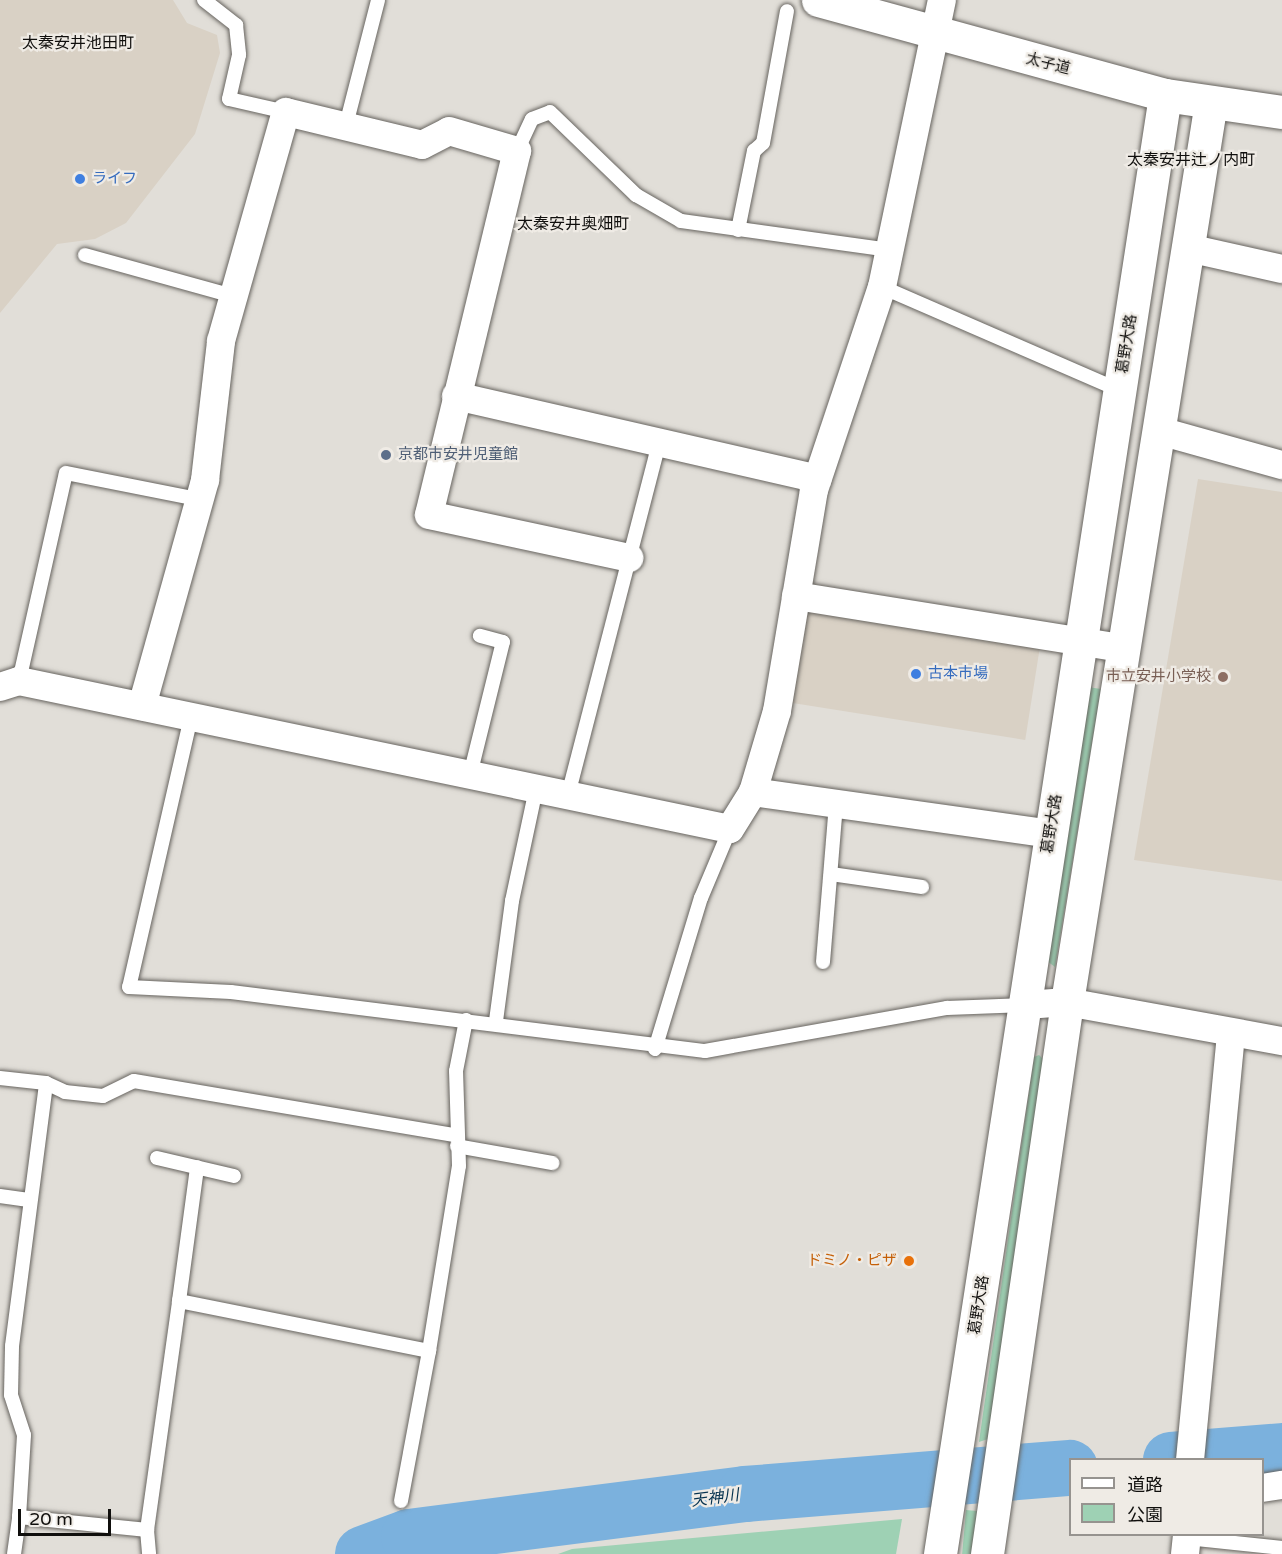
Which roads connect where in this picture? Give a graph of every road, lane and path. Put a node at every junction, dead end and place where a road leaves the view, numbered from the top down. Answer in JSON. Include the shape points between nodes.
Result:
{"nodes":[{"id":1,"x":204,"y":0,"type":"edge"},
{"id":2,"x":378,"y":0,"type":"edge"},
{"id":3,"x":818,"y":0,"type":"edge"},
{"id":4,"x":942,"y":0,"type":"edge"},
{"id":5,"x":787,"y":11,"type":"dead end"},
{"id":6,"x":935,"y":35,"type":"junction"},
{"id":7,"x":1165,"y":95,"type":"junction"},
{"id":8,"x":1211,"y":102,"type":"junction"},
{"id":9,"x":286,"y":112,"type":"junction"},
{"id":10,"x":1282,"y":112,"type":"edge"},
{"id":11,"x":346,"y":125,"type":"junction"},
{"id":12,"x":517,"y":151,"type":"junction"},
{"id":13,"x":738,"y":230,"type":"junction"},
{"id":14,"x":1188,"y":248,"type":"junction"},
{"id":15,"x":890,"y":250,"type":"junction"},
{"id":16,"x":85,"y":255,"type":"dead end"},
{"id":17,"x":1282,"y":269,"type":"edge"},
{"id":18,"x":882,"y":287,"type":"junction"},
{"id":19,"x":233,"y":296,"type":"junction"},
{"id":20,"x":1119,"y":390,"type":"junction"},
{"id":21,"x":456,"y":396,"type":"junction"},
{"id":22,"x":1160,"y":431,"type":"junction"},
{"id":23,"x":658,"y":446,"type":"junction"},
{"id":24,"x":1282,"y":465,"type":"edge"},
{"id":25,"x":818,"y":479,"type":"junction"},
{"id":26,"x":196,"y":499,"type":"junction"},
{"id":27,"x":629,"y":558,"type":"junction"},
{"id":28,"x":796,"y":596,"type":"junction"},
{"id":29,"x":480,"y":636,"type":"dead end"},
{"id":30,"x":1080,"y":642,"type":"junction"},
{"id":31,"x":1126,"y":649,"type":"junction"},
{"id":32,"x":10,"y":684,"type":"edge"},
{"id":33,"x":142,"y":706,"type":"junction"},
{"id":34,"x":191,"y":717,"type":"junction"},
{"id":35,"x":470,"y":775,"type":"junction"},
{"id":36,"x":536,"y":789,"type":"junction"},
{"id":37,"x":753,"y":792,"type":"junction"},
{"id":38,"x":568,"y":795,"type":"junction"},
{"id":39,"x":836,"y":804,"type":"junction"},
{"id":40,"x":730,"y":829,"type":"junction"},
{"id":41,"x":1051,"y":834,"type":"junction"},
{"id":42,"x":831,"y":874,"type":"junction"},
{"id":43,"x":922,"y":887,"type":"dead end"},
{"id":44,"x":822,"y":962,"type":"dead end"},
{"id":45,"x":1067,"y":1002,"type":"junction"},
{"id":46,"x":1026,"y":1005,"type":"junction"},
{"id":47,"x":466,"y":1020,"type":"junction"},
{"id":48,"x":496,"y":1021,"type":"junction"},
{"id":49,"x":1231,"y":1034,"type":"junction"},
{"id":50,"x":1282,"y":1041,"type":"edge"},
{"id":51,"x":656,"y":1049,"type":"junction"},
{"id":52,"x":0,"y":1078,"type":"edge"},
{"id":53,"x":46,"y":1083,"type":"junction"},
{"id":54,"x":455,"y":1141,"type":"junction"},
{"id":55,"x":157,"y":1158,"type":"dead end"},
{"id":56,"x":552,"y":1163,"type":"dead end"},
{"id":57,"x":197,"y":1167,"type":"junction"},
{"id":58,"x":234,"y":1176,"type":"dead end"},
{"id":59,"x":0,"y":1197,"type":"edge"},
{"id":60,"x":29,"y":1200,"type":"junction"},
{"id":61,"x":178,"y":1301,"type":"junction"},
{"id":62,"x":6,"y":1346,"type":"edge"},
{"id":63,"x":429,"y":1351,"type":"junction"},
{"id":64,"x":1191,"y":1446,"type":"edge"},
{"id":65,"x":1282,"y":1485,"type":"edge"},
{"id":66,"x":1264,"y":1488,"type":"edge"},
{"id":67,"x":401,"y":1501,"type":"dead end"},
{"id":68,"x":19,"y":1517,"type":"junction"},
{"id":69,"x":147,"y":1530,"type":"junction"},
{"id":70,"x":1187,"y":1542,"type":"edge"},
{"id":71,"x":1282,"y":1548,"type":"edge"},
{"id":72,"x":14,"y":1554,"type":"edge"},
{"id":73,"x":149,"y":1554,"type":"edge"},
{"id":74,"x":940,"y":1554,"type":"edge"},
{"id":75,"x":987,"y":1554,"type":"edge"}],
"edges":[{"from":1,"to":9,"type":"lane","via":[[236,25],[239,55],[229,99]]},
{"from":2,"to":11,"type":"lane"},
{"from":3,"to":6,"type":"street","name":"太子道"},
{"from":4,"to":6,"type":"street"},
{"from":5,"to":13,"type":"lane","via":[[765,134],[754,151]]},
{"from":6,"to":7,"type":"street","name":"太子道"},
{"from":6,"to":15,"type":"street"},
{"from":7,"to":8,"type":"street","name":"太子道"},
{"from":7,"to":20,"type":"street","name":"葛野大路"},
{"from":8,"to":10,"type":"street","name":"太子道"},
{"from":8,"to":14,"type":"street"},
{"from":9,"to":11,"type":"street"},
{"from":9,"to":19,"type":"street"},
{"from":11,"to":12,"type":"street","via":[[422,145],[449,131]]},
{"from":12,"to":13,"type":"lane","via":[[532,119],[550,112],[636,195],[681,221]]},
{"from":12,"to":21,"type":"street"},
{"from":13,"to":15,"type":"lane"},
{"from":14,"to":17,"type":"street"},
{"from":14,"to":22,"type":"street"},
{"from":15,"to":18,"type":"street"},
{"from":16,"to":19,"type":"lane"},
{"from":18,"to":20,"type":"lane"},
{"from":18,"to":25,"type":"street"},
{"from":19,"to":26,"type":"street","via":[[221,341],[205,480]]},
{"from":20,"to":30,"type":"street","name":"葛野大路"},
{"from":21,"to":23,"type":"street"},
{"from":21,"to":27,"type":"street","via":[[429,515]]},
{"from":22,"to":24,"type":"street"},
{"from":22,"to":31,"type":"street"},
{"from":23,"to":25,"type":"street"},
{"from":23,"to":27,"type":"lane"},
{"from":25,"to":28,"type":"street"},
{"from":26,"to":32,"type":"lane","via":[[66,473]]},
{"from":26,"to":33,"type":"street"},
{"from":27,"to":38,"type":"lane"},
{"from":28,"to":30,"type":"street"},
{"from":28,"to":37,"type":"street","via":[[777,711]]},
{"from":29,"to":35,"type":"lane","via":[[503,642]]},
{"from":30,"to":31,"type":"street"},
{"from":30,"to":41,"type":"street","name":"葛野大路"},
{"from":31,"to":45,"type":"street"},
{"from":32,"to":33,"type":"street"},
{"from":33,"to":34,"type":"street"},
{"from":34,"to":35,"type":"street"},
{"from":34,"to":47,"type":"lane","via":[[129,987],[231,992]]},
{"from":35,"to":36,"type":"street"},
{"from":36,"to":38,"type":"street"},
{"from":36,"to":48,"type":"lane","via":[[512,901]]},
{"from":37,"to":39,"type":"street"},
{"from":37,"to":40,"type":"street"},
{"from":38,"to":40,"type":"street"},
{"from":39,"to":41,"type":"street"},
{"from":39,"to":42,"type":"lane"},
{"from":40,"to":51,"type":"lane","via":[[701,898]]},
{"from":41,"to":46,"type":"street","name":"葛野大路"},
{"from":42,"to":43,"type":"lane"},
{"from":42,"to":44,"type":"lane"},
{"from":45,"to":46,"type":"street"},
{"from":45,"to":49,"type":"street"},
{"from":45,"to":75,"type":"street"},
{"from":46,"to":51,"type":"lane","via":[[947,1008],[705,1051]]},
{"from":46,"to":74,"type":"street","name":"葛野大路"},
{"from":47,"to":48,"type":"lane"},
{"from":47,"to":54,"type":"lane","via":[[456,1071]]},
{"from":48,"to":51,"type":"lane"},
{"from":49,"to":50,"type":"street"},
{"from":49,"to":64,"type":"street"},
{"from":52,"to":53,"type":"lane"},
{"from":53,"to":54,"type":"lane","via":[[65,1092],[103,1096],[134,1081]]},
{"from":53,"to":60,"type":"lane"},
{"from":54,"to":56,"type":"lane"},
{"from":54,"to":63,"type":"lane","via":[[459,1166]]},
{"from":55,"to":57,"type":"lane"},
{"from":57,"to":58,"type":"lane"},
{"from":57,"to":61,"type":"lane"},
{"from":59,"to":60,"type":"lane"},
{"from":60,"to":62,"type":"lane"},
{"from":61,"to":63,"type":"lane"},
{"from":61,"to":69,"type":"lane"},
{"from":62,"to":68,"type":"lane","via":[[12,1395],[24,1435]]},
{"from":63,"to":67,"type":"lane"},
{"from":65,"to":66,"type":"street"},
{"from":68,"to":69,"type":"lane"},
{"from":68,"to":72,"type":"lane"},
{"from":69,"to":73,"type":"lane"},
{"from":70,"to":71,"type":"lane"}]}
